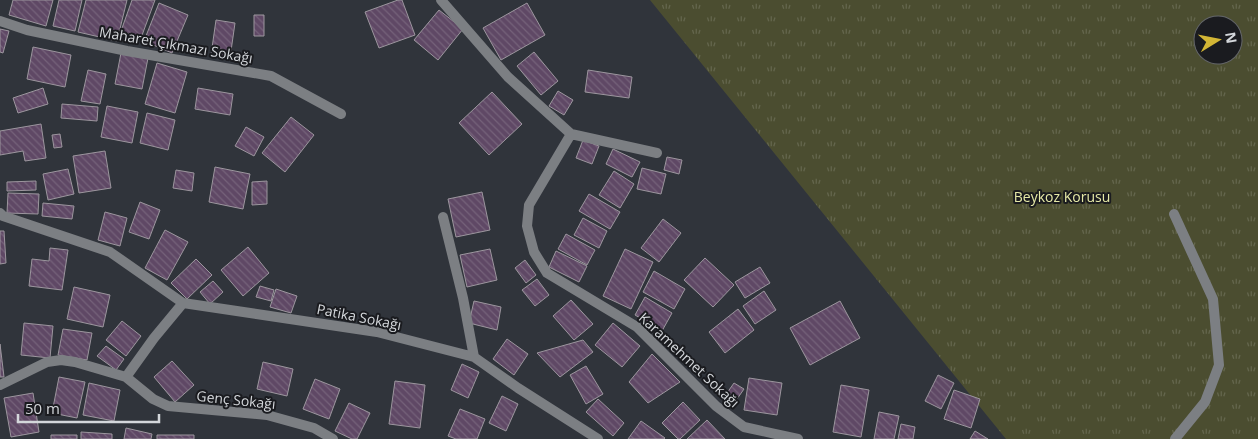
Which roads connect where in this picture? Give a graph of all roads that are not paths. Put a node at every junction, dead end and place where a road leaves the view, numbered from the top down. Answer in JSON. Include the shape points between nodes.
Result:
{"nodes":[{"id":1,"x":441,"y":0,"type":"edge"},
{"id":2,"x":0,"y":20,"type":"edge"},
{"id":3,"x":341,"y":114,"type":"dead end"},
{"id":4,"x":572,"y":134,"type":"junction"},
{"id":5,"x":657,"y":153,"type":"dead end"},
{"id":6,"x":0,"y":214,"type":"edge"},
{"id":7,"x":1174,"y":214,"type":"dead end"},
{"id":8,"x":444,"y":217,"type":"dead end"},
{"id":9,"x":183,"y":303,"type":"junction"},
{"id":10,"x":474,"y":357,"type":"junction"},
{"id":11,"x":126,"y":377,"type":"junction"},
{"id":12,"x":0,"y":385,"type":"edge"},
{"id":13,"x":333,"y":439,"type":"edge"},
{"id":14,"x":598,"y":439,"type":"edge"},
{"id":15,"x":798,"y":439,"type":"edge"},
{"id":16,"x":1175,"y":439,"type":"edge"}],
"edges":[{"from":1,"to":4,"type":"street","via":[[508,78]]},
{"from":2,"to":3,"type":"street","name":"Maharet Çıkmazı Sokağı","via":[[28,30],[127,51],[271,76]]},
{"from":4,"to":5,"type":"street"},
{"from":4,"to":15,"type":"street","name":"Karamehmet Sokağı","via":[[529,205],[527,226],[534,252],[547,273],[637,327],[716,406],[744,427]]},
{"from":6,"to":9,"type":"street","via":[[110,252]]},
{"from":7,"to":16,"type":"street","via":[[1213,299],[1219,365],[1205,402]]},
{"from":8,"to":10,"type":"street"},
{"from":9,"to":10,"type":"street","name":"Patika Sokağı","via":[[377,332]]},
{"from":9,"to":11,"type":"street"},
{"from":10,"to":14,"type":"street","name":"Patika Sokağı"},
{"from":11,"to":12,"type":"street","name":"Genç Sokağı","via":[[61,360],[47,362]]},
{"from":11,"to":13,"type":"street","name":"Genç Sokağı","via":[[153,399],[168,406],[267,416],[314,428]]}]}
